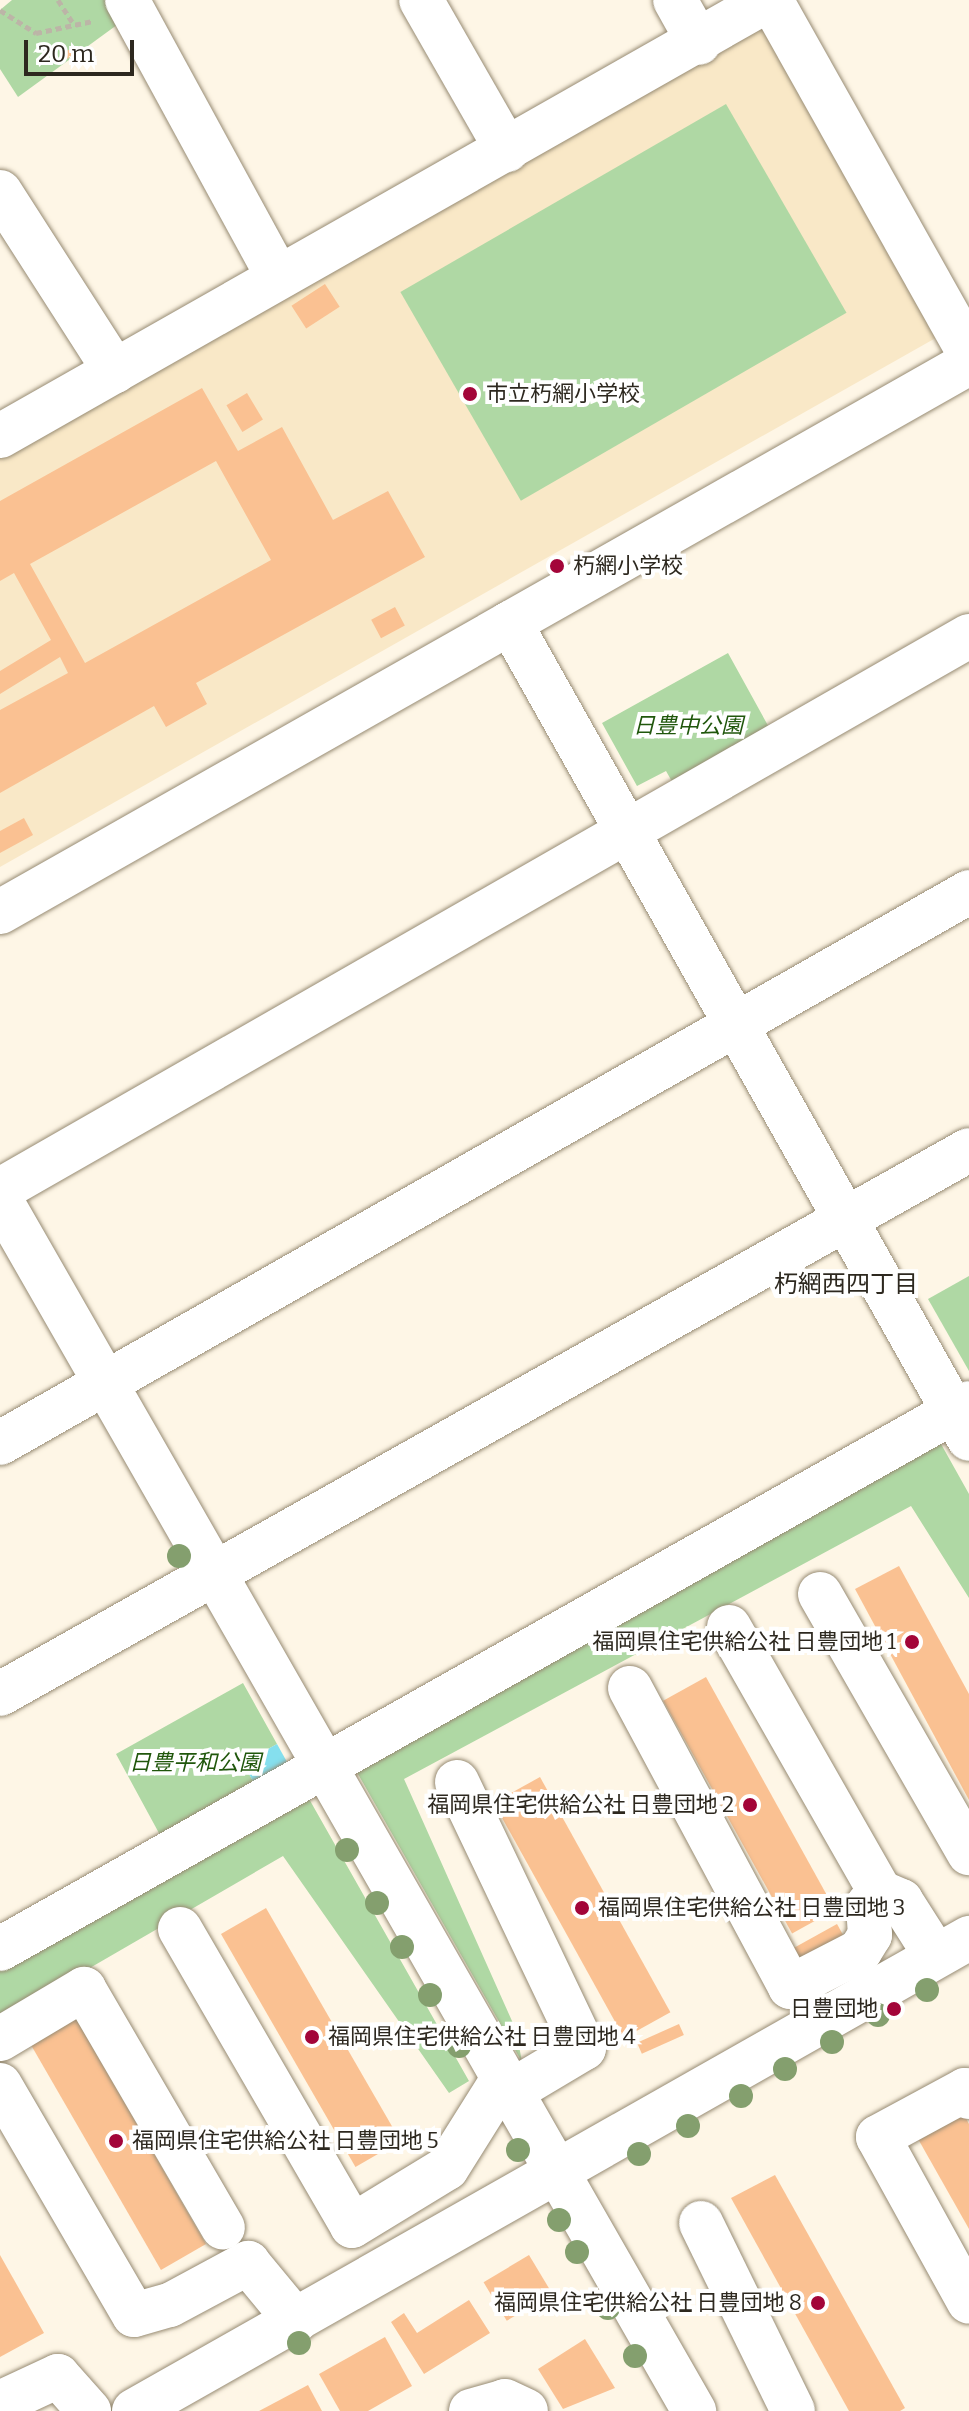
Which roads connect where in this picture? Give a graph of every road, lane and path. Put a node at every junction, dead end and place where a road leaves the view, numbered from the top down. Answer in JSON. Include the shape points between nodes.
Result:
{"nodes":[{"id":1,"x":58,"y":0,"type":"edge"},
{"id":2,"x":421,"y":0,"type":"edge"},
{"id":3,"x":675,"y":0,"type":"edge"},
{"id":4,"x":770,"y":0,"type":"edge"},
{"id":5,"x":129,"y":4,"type":"edge"},
{"id":6,"x":0,"y":10,"type":"edge"},
{"id":7,"x":74,"y":25,"type":"junction"},
{"id":8,"x":699,"y":43,"type":"junction"},
{"id":9,"x":507,"y":150,"type":"junction"},
{"id":10,"x":0,"y":192,"type":"edge"},
{"id":11,"x":278,"y":277,"type":"junction"},
{"id":12,"x":969,"y":353,"type":"edge"},
{"id":13,"x":969,"y":363,"type":"edge"},
{"id":14,"x":115,"y":371,"type":"junction"},
{"id":15,"x":0,"y":436,"type":"edge"},
{"id":16,"x":510,"y":623,"type":"junction"},
{"id":17,"x":969,"y":636,"type":"edge"},
{"id":18,"x":628,"y":827,"type":"junction"},
{"id":19,"x":969,"y":892,"type":"edge"},
{"id":20,"x":0,"y":912,"type":"edge"},
{"id":21,"x":734,"y":1025,"type":"junction"},
{"id":22,"x":969,"y":1150,"type":"edge"},
{"id":23,"x":0,"y":1190,"type":"edge"},
{"id":24,"x":0,"y":1199,"type":"edge"},
{"id":25,"x":847,"y":1221,"type":"junction"},
{"id":26,"x":104,"y":1384,"type":"junction"},
{"id":27,"x":964,"y":1418,"type":"edge"},
{"id":28,"x":0,"y":1443,"type":"edge"},
{"id":29,"x":211,"y":1575,"type":"junction"},
{"id":30,"x":820,"y":1594,"type":"dead end"},
{"id":31,"x":729,"y":1627,"type":"dead end"},
{"id":32,"x":630,"y":1688,"type":"dead end"},
{"id":33,"x":0,"y":1694,"type":"edge"},
{"id":34,"x":323,"y":1766,"type":"junction"},
{"id":35,"x":457,"y":1782,"type":"dead end"},
{"id":36,"x":969,"y":1853,"type":"edge"},
{"id":37,"x":880,"y":1892,"type":"junction"},
{"id":38,"x":180,"y":1929,"type":"dead end"},
{"id":39,"x":952,"y":1947,"type":"edge"},
{"id":40,"x":0,"y":1949,"type":"edge"},
{"id":41,"x":0,"y":2039,"type":"edge"},
{"id":42,"x":508,"y":2084,"type":"junction"},
{"id":43,"x":0,"y":2085,"type":"edge"},
{"id":44,"x":969,"y":2097,"type":"edge"},
{"id":45,"x":560,"y":2172,"type":"junction"},
{"id":46,"x":701,"y":2223,"type":"dead end"},
{"id":47,"x":223,"y":2228,"type":"dead end"},
{"id":48,"x":969,"y":2302,"type":"edge"},
{"id":49,"x":296,"y":2321,"type":"junction"},
{"id":50,"x":0,"y":2403,"type":"edge"},
{"id":51,"x":689,"y":2409,"type":"edge"},
{"id":52,"x":89,"y":2411,"type":"edge"},
{"id":53,"x":134,"y":2411,"type":"edge"},
{"id":54,"x":471,"y":2411,"type":"edge"},
{"id":55,"x":526,"y":2411,"type":"edge"},
{"id":56,"x":793,"y":2411,"type":"edge"}],
"edges":[{"from":1,"to":7,"type":"path"},
{"from":2,"to":9,"type":"street"},
{"from":3,"to":8,"type":"street"},
{"from":4,"to":8,"type":"street"},
{"from":4,"to":12,"type":"street"},
{"from":5,"to":7,"type":"path"},
{"from":5,"to":11,"type":"street"},
{"from":6,"to":7,"type":"path","via":[[36,33]]},
{"from":8,"to":9,"type":"street"},
{"from":9,"to":11,"type":"street"},
{"from":10,"to":14,"type":"street"},
{"from":11,"to":14,"type":"street"},
{"from":13,"to":16,"type":"street"},
{"from":14,"to":15,"type":"street"},
{"from":16,"to":18,"type":"street"},
{"from":16,"to":20,"type":"street"},
{"from":17,"to":18,"type":"street"},
{"from":18,"to":21,"type":"street"},
{"from":18,"to":23,"type":"street"},
{"from":19,"to":21,"type":"street"},
{"from":21,"to":25,"type":"street"},
{"from":21,"to":26,"type":"street"},
{"from":22,"to":25,"type":"street"},
{"from":24,"to":26,"type":"street"},
{"from":25,"to":27,"type":"street"},
{"from":25,"to":29,"type":"street"},
{"from":26,"to":28,"type":"street"},
{"from":26,"to":29,"type":"street"},
{"from":27,"to":34,"type":"street"},
{"from":29,"to":33,"type":"street"},
{"from":29,"to":34,"type":"street"},
{"from":30,"to":36,"type":"street"},
{"from":31,"to":37,"type":"street"},
{"from":32,"to":37,"type":"street","via":[[790,1987],[860,1951],[870,1935],[868,1905]]},
{"from":34,"to":40,"type":"street"},
{"from":34,"to":42,"type":"street"},
{"from":35,"to":42,"type":"street","via":[[584,2048]]},
{"from":37,"to":39,"type":"street","via":[[901,1901]]},
{"from":38,"to":42,"type":"street","via":[[352,2226],[447,2168]]},
{"from":39,"to":45,"type":"street"},
{"from":41,"to":47,"type":"street","via":[[84,1989]]},
{"from":42,"to":45,"type":"street"},
{"from":43,"to":49,"type":"street","via":[[134,2315],[170,2305],[248,2263]]},
{"from":44,"to":48,"type":"street","via":[[965,2090],[878,2137]]},
{"from":45,"to":49,"type":"street"},
{"from":45,"to":51,"type":"street"},
{"from":46,"to":56,"type":"street"},
{"from":49,"to":53,"type":"street"},
{"from":50,"to":52,"type":"street","via":[[58,2376]]},
{"from":54,"to":55,"type":"street","via":[[505,2401]]}]}
